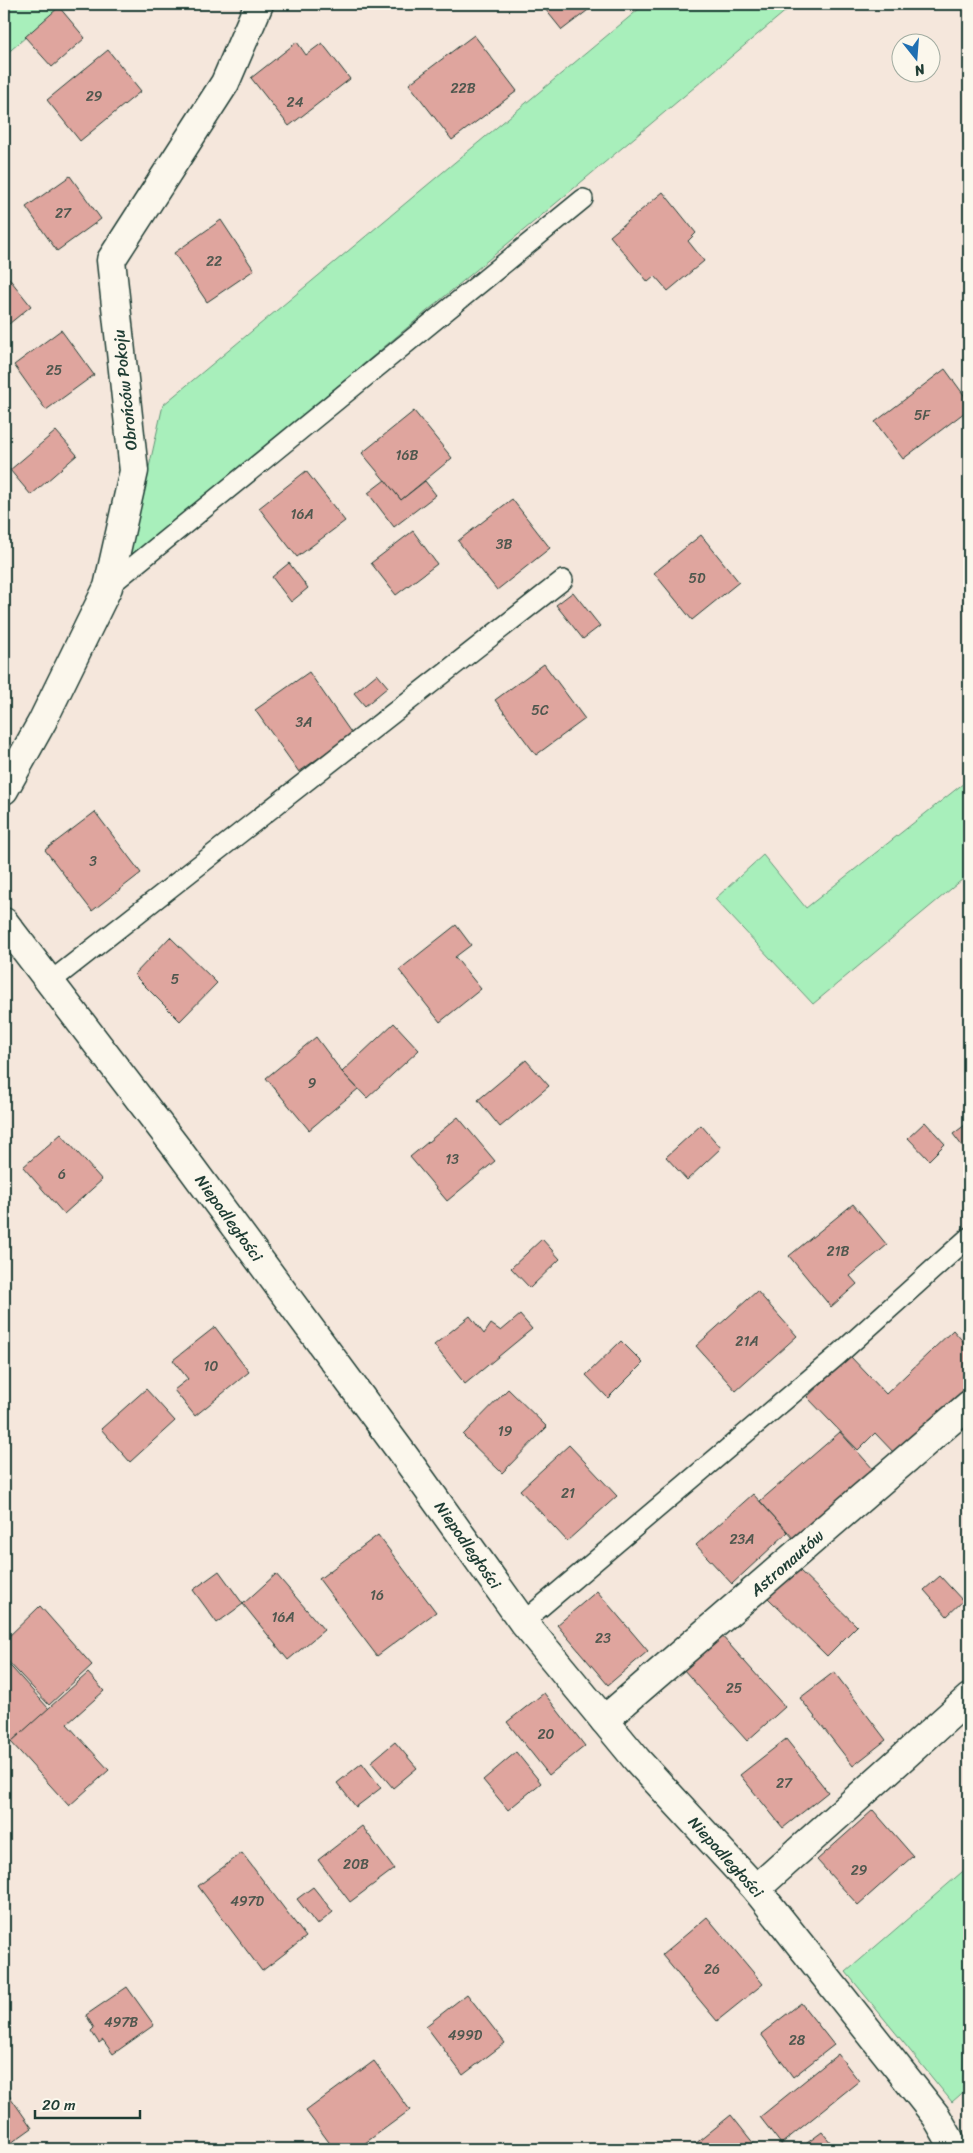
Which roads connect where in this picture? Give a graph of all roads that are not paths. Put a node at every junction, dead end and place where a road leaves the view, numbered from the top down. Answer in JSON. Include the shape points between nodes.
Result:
{"nodes":[{"id":1,"x":259,"y":4,"type":"edge"},
{"id":2,"x":583,"y":199,"type":"dead end"},
{"id":3,"x":563,"y":580,"type":"dead end"},
{"id":4,"x":108,"y":587,"type":"junction"},
{"id":5,"x":4,"y":790,"type":"edge"},
{"id":6,"x":4,"y":922,"type":"edge"},
{"id":7,"x":50,"y":982,"type":"junction"},
{"id":8,"x":969,"y":1237,"type":"edge"},
{"id":9,"x":969,"y":1405,"type":"edge"},
{"id":10,"x":522,"y":1622,"type":"junction"},
{"id":11,"x":969,"y":1698,"type":"edge"},
{"id":12,"x":604,"y":1720,"type":"junction"},
{"id":13,"x":756,"y":1889,"type":"junction"},
{"id":14,"x":955,"y":2149,"type":"edge"}],
"edges":[{"from":1,"to":4,"type":"street","name":"Obrońców Pokoju","via":[[225,83],[111,260],[134,470]]},
{"from":2,"to":4,"type":"lane"},
{"from":3,"to":7,"type":"lane"},
{"from":4,"to":5,"type":"street","name":"Obrońców Pokoju","via":[[42,722]]},
{"from":6,"to":7,"type":"street","name":"Niepodległości"},
{"from":7,"to":10,"type":"street","name":"Niepodległości","via":[[394,1442]]},
{"from":8,"to":10,"type":"lane","via":[[838,1355]]},
{"from":9,"to":12,"type":"street","name":"Astronautów"},
{"from":10,"to":12,"type":"street","name":"Niepodległości"},
{"from":11,"to":13,"type":"street"},
{"from":12,"to":13,"type":"street","name":"Niepodległości"},
{"from":13,"to":14,"type":"street","name":"Niepodległości","via":[[936,2116]]}]}
